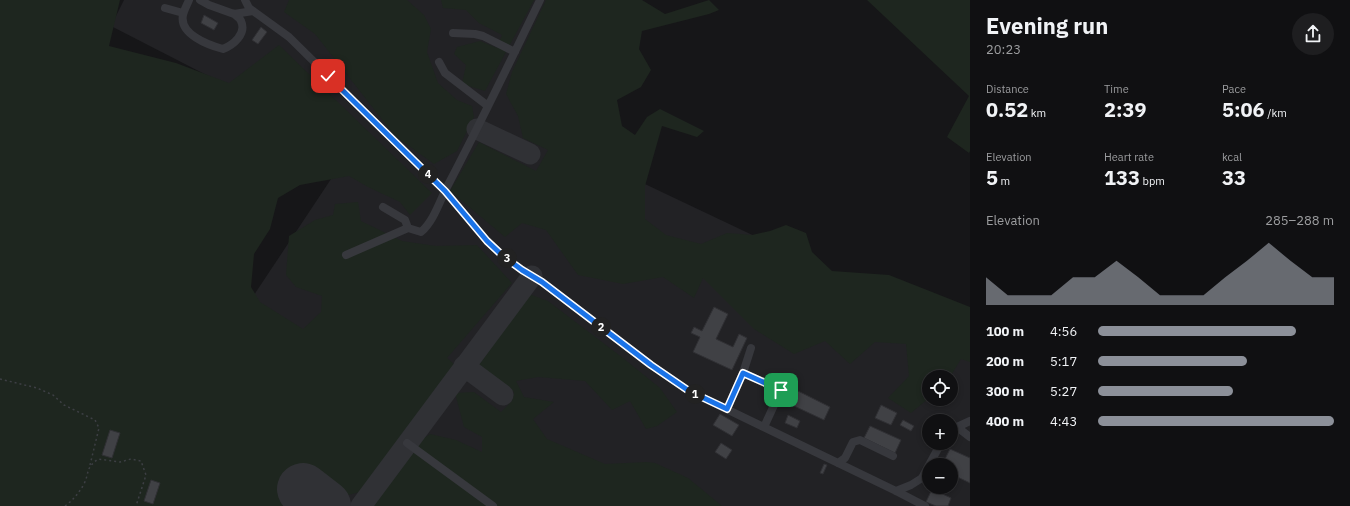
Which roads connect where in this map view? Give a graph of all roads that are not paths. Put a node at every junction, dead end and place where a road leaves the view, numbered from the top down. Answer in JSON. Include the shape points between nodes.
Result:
{"nodes":[{"id":1,"x":189,"y":0,"type":"edge"},
{"id":2,"x":200,"y":0,"type":"edge"},
{"id":3,"x":245,"y":0,"type":"edge"},
{"id":4,"x":540,"y":0,"type":"edge"},
{"id":5,"x":165,"y":8,"type":"dead end"},
{"id":6,"x":253,"y":11,"type":"junction"},
{"id":7,"x":183,"y":14,"type":"junction"},
{"id":8,"x":234,"y":14,"type":"junction"},
{"id":9,"x":453,"y":33,"type":"dead end"},
{"id":10,"x":515,"y":52,"type":"junction"},
{"id":11,"x":440,"y":62,"type":"dead end"},
{"id":12,"x":488,"y":106,"type":"junction"},
{"id":13,"x":445,"y":191,"type":"junction"},
{"id":14,"x":383,"y":207,"type":"dead end"},
{"id":15,"x":408,"y":228,"type":"junction"},
{"id":16,"x":346,"y":255,"type":"dead end"},
{"id":17,"x":751,"y":348,"type":"dead end"},
{"id":18,"x":743,"y":373,"type":"junction"},
{"id":19,"x":781,"y":390,"type":"junction"},
{"id":20,"x":792,"y":396,"type":"dead end"},
{"id":21,"x":727,"y":409,"type":"junction"},
{"id":22,"x":970,"y":420,"type":"edge"},
{"id":23,"x":958,"y":426,"type":"edge"},
{"id":24,"x":764,"y":427,"type":"junction"},
{"id":25,"x":958,"y":430,"type":"edge"},
{"id":26,"x":970,"y":437,"type":"edge"},
{"id":27,"x":408,"y":443,"type":"dead end"},
{"id":28,"x":937,"y":450,"type":"edge"},
{"id":29,"x":893,"y":456,"type":"dead end"},
{"id":30,"x":838,"y":463,"type":"junction"},
{"id":31,"x":896,"y":491,"type":"junction"},
{"id":32,"x":493,"y":506,"type":"edge"},
{"id":33,"x":925,"y":506,"type":"edge"}],
"edges":[{"from":1,"to":7,"type":"street"},
{"from":2,"to":8,"type":"street"},
{"from":3,"to":6,"type":"street"},
{"from":4,"to":10,"type":"street"},
{"from":5,"to":7,"type":"street"},
{"from":6,"to":8,"type":"street"},
{"from":6,"to":13,"type":"street","via":[[289,37]]},
{"from":7,"to":8,"type":"street","via":[[182,20],[186,28],[197,39],[223,49],[237,41],[240,35],[241,20]]},
{"from":9,"to":10,"type":"street","via":[[483,36]]},
{"from":10,"to":12,"type":"street"},
{"from":11,"to":12,"type":"street","via":[[445,73]]},
{"from":12,"to":13,"type":"street"},
{"from":13,"to":15,"type":"street","via":[[427,227],[421,232]]},
{"from":13,"to":21,"type":"street","via":[[503,256],[542,282],[651,365],[682,386]]},
{"from":14,"to":15,"type":"street","via":[[405,220]]},
{"from":15,"to":16,"type":"street"},
{"from":17,"to":18,"type":"street"},
{"from":18,"to":19,"type":"street"},
{"from":18,"to":21,"type":"street"},
{"from":19,"to":20,"type":"street"},
{"from":19,"to":24,"type":"street"},
{"from":21,"to":24,"type":"street"},
{"from":22,"to":23,"type":"street"},
{"from":24,"to":30,"type":"street"},
{"from":25,"to":26,"type":"street"},
{"from":27,"to":32,"type":"street"},
{"from":28,"to":31,"type":"street","via":[[922,478]]},
{"from":29,"to":30,"type":"street","via":[[860,440],[853,442],[845,458]]},
{"from":30,"to":31,"type":"street"},
{"from":31,"to":33,"type":"street"}]}
